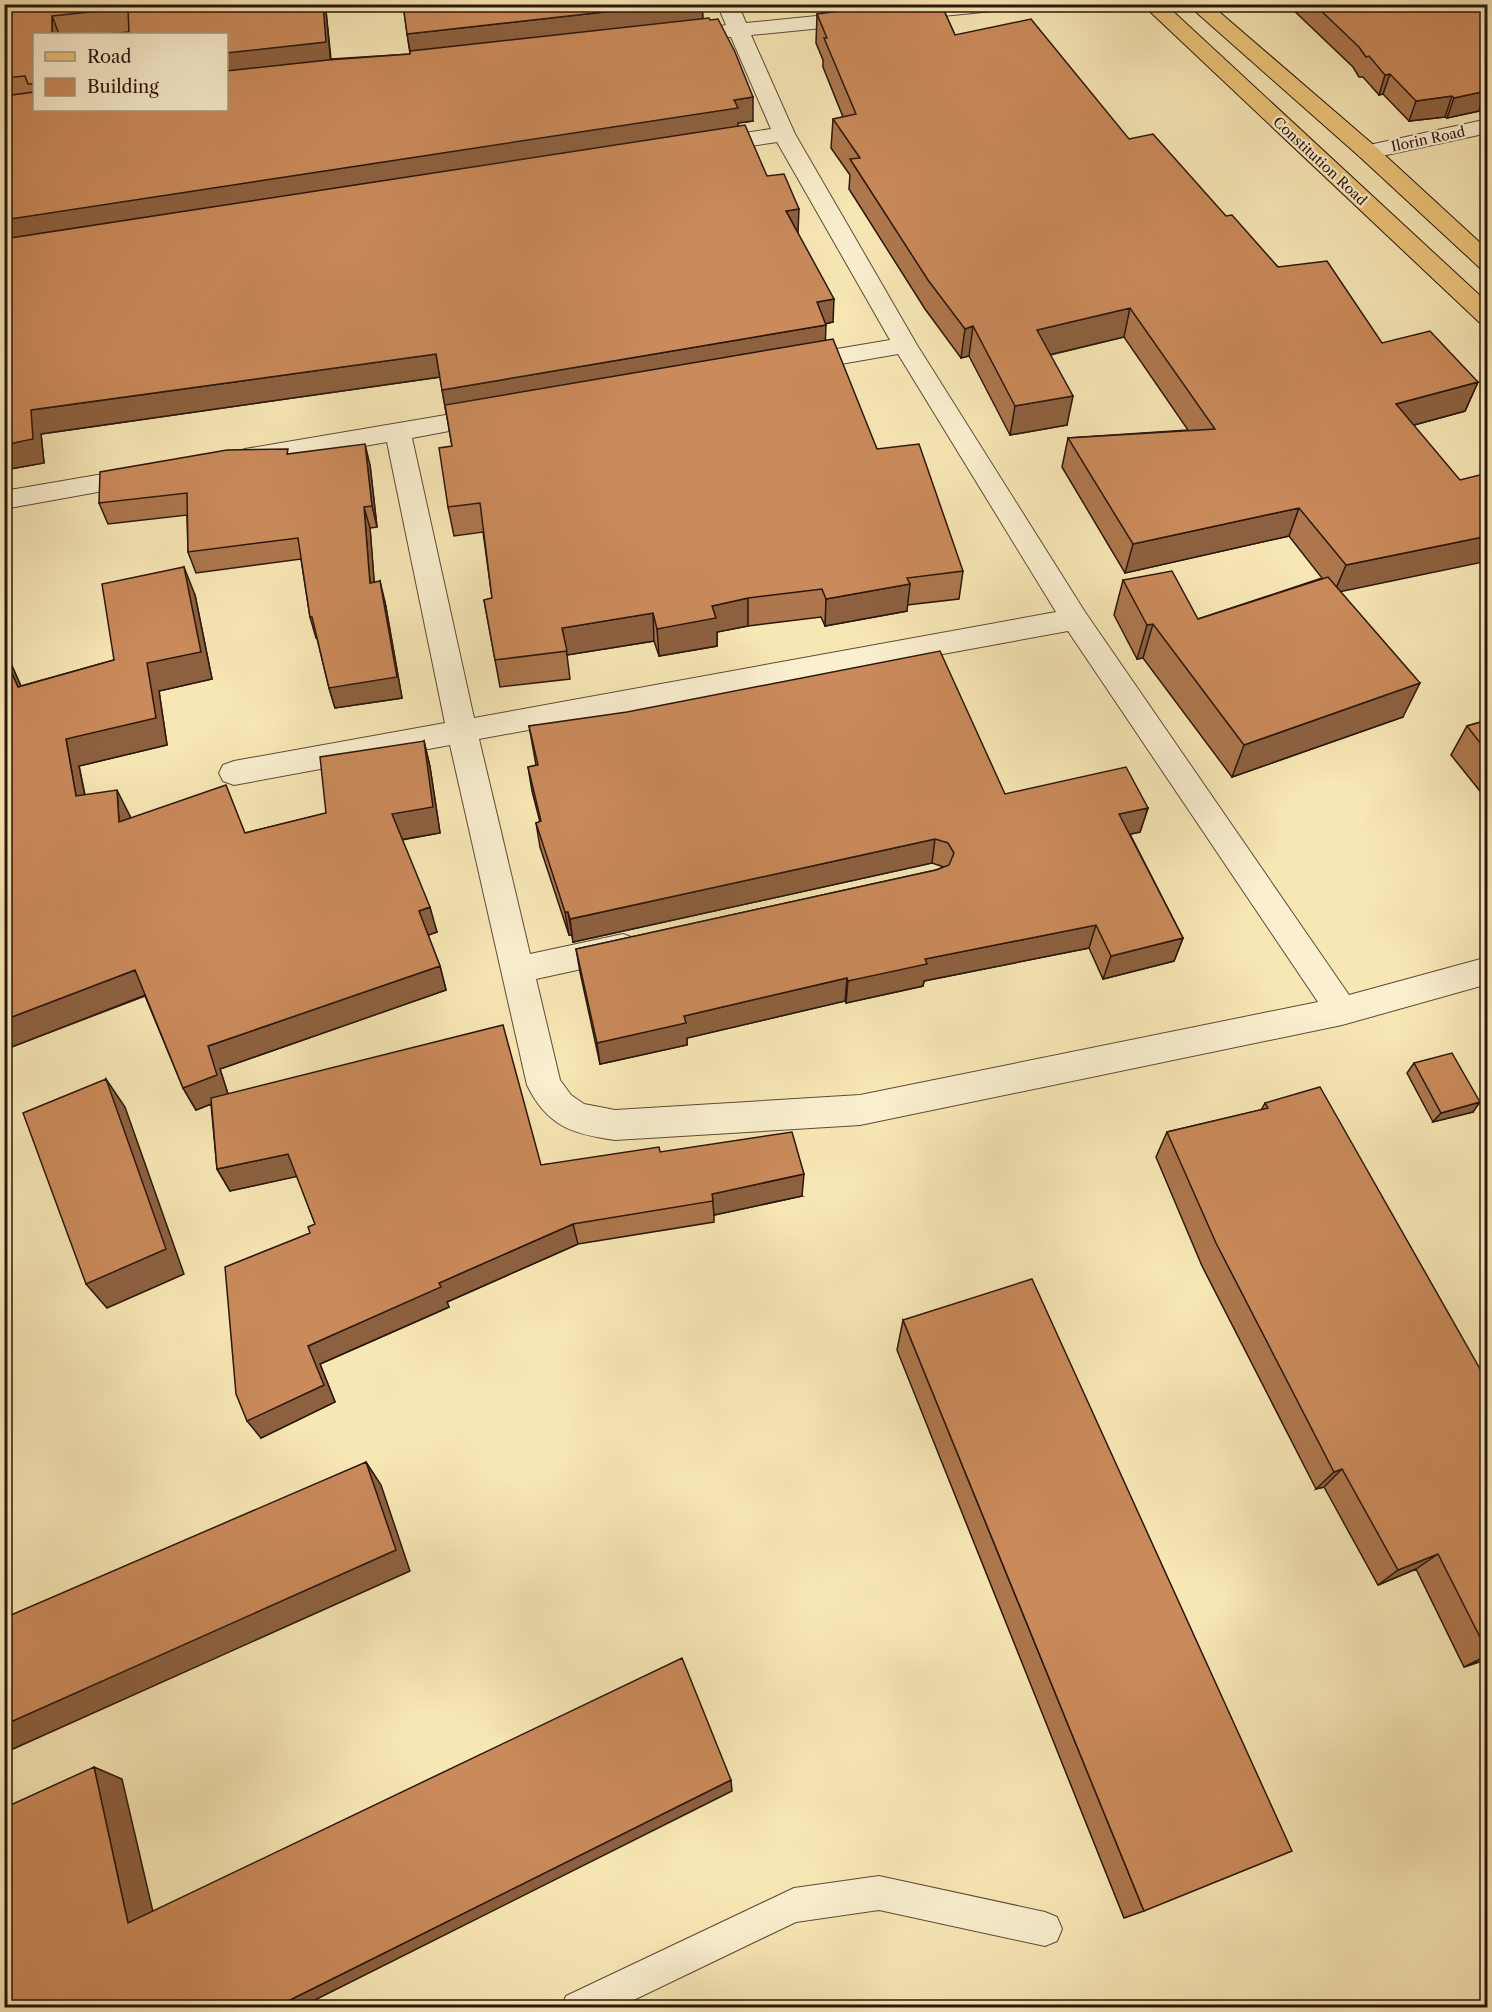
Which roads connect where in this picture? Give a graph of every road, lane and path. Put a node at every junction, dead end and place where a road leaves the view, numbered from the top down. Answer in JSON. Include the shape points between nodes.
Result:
{"nodes":[{"id":1,"x":728,"y":4,"type":"edge"},
{"id":2,"x":1003,"y":4,"type":"edge"},
{"id":3,"x":1152,"y":4,"type":"edge"},
{"id":4,"x":1197,"y":4,"type":"edge"},
{"id":5,"x":737,"y":30,"type":"junction"},
{"id":6,"x":701,"y":34,"type":"edge"},
{"id":7,"x":1488,"y":126,"type":"edge"},
{"id":8,"x":784,"y":134,"type":"junction"},
{"id":9,"x":690,"y":149,"type":"edge"},
{"id":10,"x":1368,"y":152,"type":"junction"},
{"id":11,"x":1488,"y":263,"type":"edge"},
{"id":12,"x":1488,"y":317,"type":"edge"},
{"id":13,"x":906,"y":345,"type":"junction"},
{"id":14,"x":776,"y":367,"type":"edge"},
{"id":15,"x":516,"y":411,"type":"edge"},
{"id":16,"x":398,"y":431,"type":"junction"},
{"id":17,"x":224,"y":461,"type":"edge"},
{"id":18,"x":166,"y":472,"type":"edge"},
{"id":19,"x":4,"y":500,"type":"edge"},
{"id":20,"x":1075,"y":619,"type":"junction"},
{"id":21,"x":462,"y":732,"type":"junction"},
{"id":22,"x":234,"y":773,"type":"dead end"},
{"id":23,"x":655,"y":940,"type":"edge"},
{"id":24,"x":517,"y":970,"type":"junction"},
{"id":25,"x":1488,"y":970,"type":"edge"},
{"id":26,"x":1342,"y":1011,"type":"junction"},
{"id":27,"x":1045,"y":1929,"type":"dead end"},
{"id":28,"x":578,"y":2007,"type":"edge"}],
"edges":[{"from":1,"to":5,"type":"street"},
{"from":2,"to":5,"type":"street"},
{"from":3,"to":12,"type":"main road","name":"Constitution Road"},
{"from":4,"to":10,"type":"main road"},
{"from":5,"to":6,"type":"street"},
{"from":5,"to":8,"type":"street"},
{"from":7,"to":10,"type":"street","name":"Ilorin Road"},
{"from":8,"to":9,"type":"street"},
{"from":8,"to":13,"type":"street"},
{"from":10,"to":11,"type":"main road"},
{"from":13,"to":14,"type":"street"},
{"from":13,"to":20,"type":"street"},
{"from":15,"to":16,"type":"street"},
{"from":16,"to":17,"type":"street"},
{"from":16,"to":21,"type":"street"},
{"from":18,"to":19,"type":"street"},
{"from":20,"to":21,"type":"street"},
{"from":20,"to":26,"type":"street"},
{"from":21,"to":22,"type":"street"},
{"from":21,"to":24,"type":"street"},
{"from":23,"to":24,"type":"street"},
{"from":24,"to":26,"type":"street","via":[[544,1085],[558,1106],[579,1119],[615,1125],[860,1110]]},
{"from":25,"to":26,"type":"street"},
{"from":27,"to":28,"type":"lane","via":[[879,1893],[794,1905]]}]}
